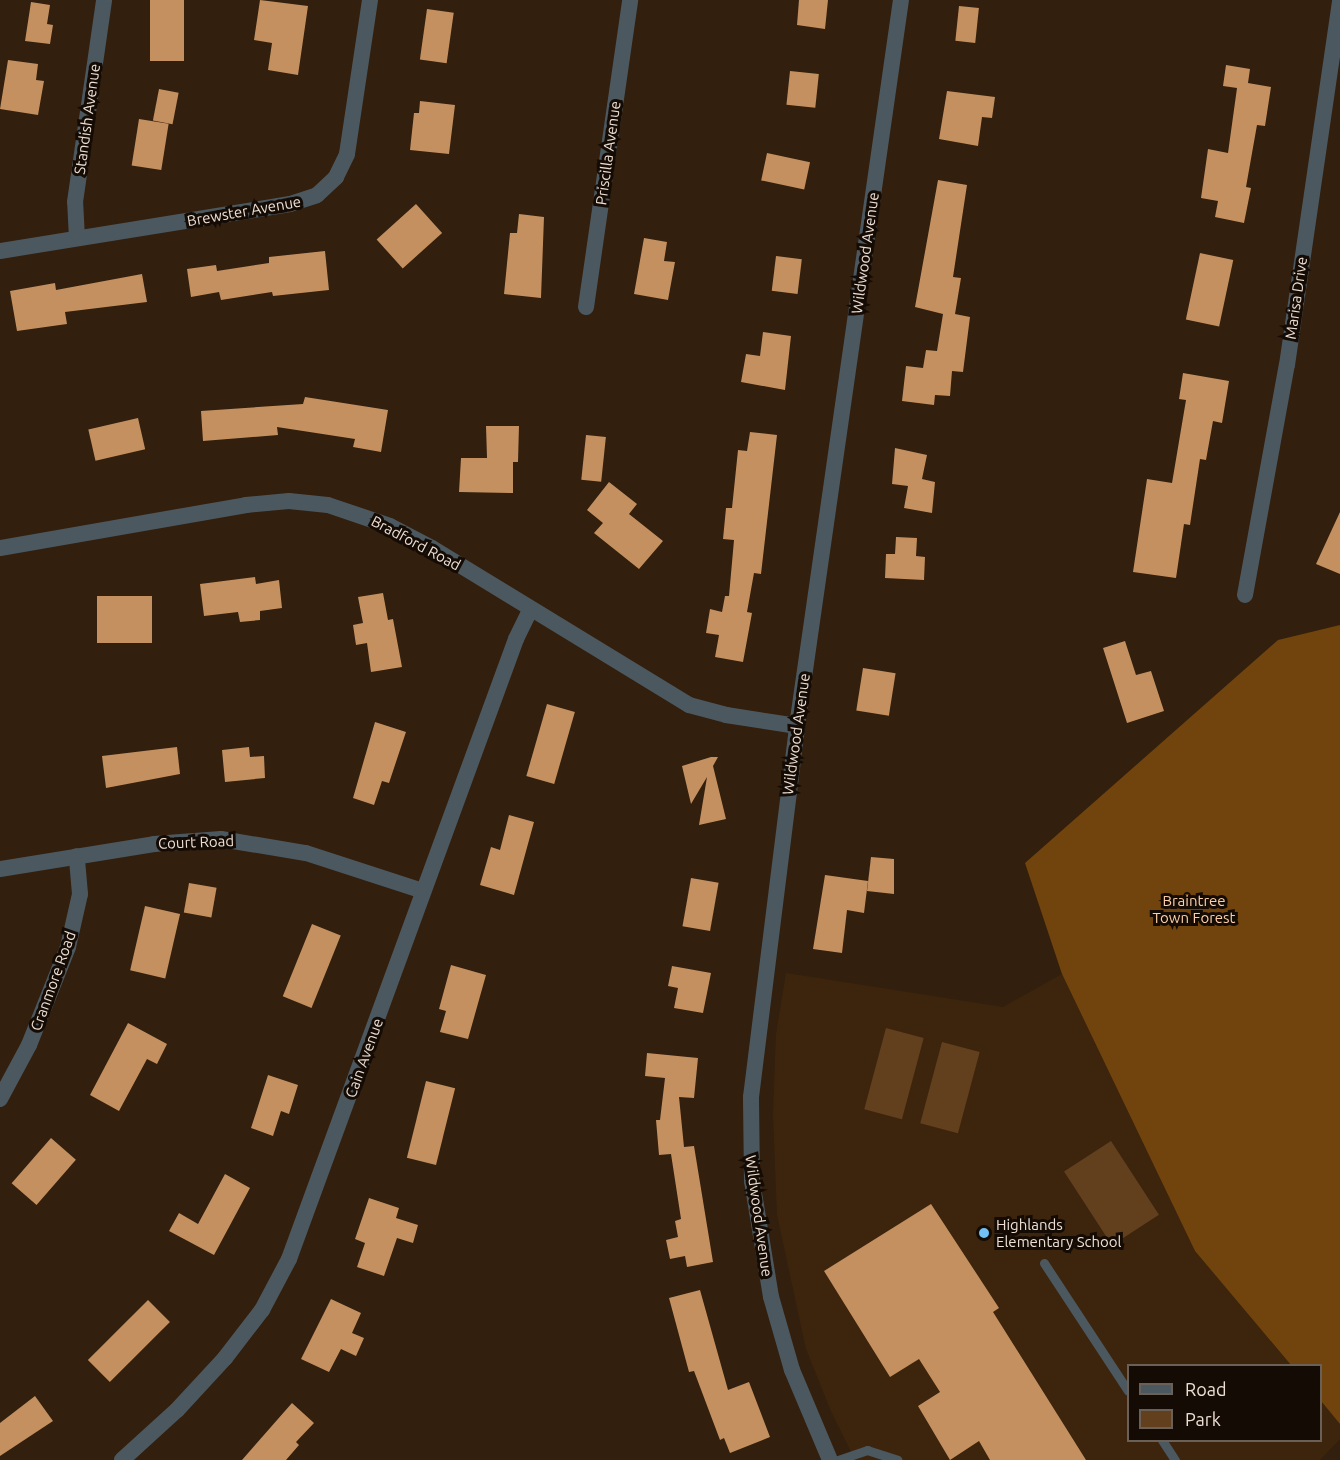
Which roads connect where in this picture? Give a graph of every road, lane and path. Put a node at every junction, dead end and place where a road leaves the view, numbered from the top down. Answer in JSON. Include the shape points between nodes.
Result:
{"nodes":[{"id":1,"x":104,"y":0,"type":"edge"},
{"id":2,"x":370,"y":0,"type":"edge"},
{"id":3,"x":630,"y":0,"type":"edge"},
{"id":4,"x":901,"y":0,"type":"edge"},
{"id":5,"x":1340,"y":0,"type":"edge"},
{"id":6,"x":77,"y":238,"type":"junction"},
{"id":7,"x":0,"y":251,"type":"edge"},
{"id":8,"x":586,"y":307,"type":"dead end"},
{"id":9,"x":0,"y":549,"type":"edge"},
{"id":10,"x":1245,"y":595,"type":"dead end"},
{"id":11,"x":530,"y":610,"type":"junction"},
{"id":12,"x":797,"y":726,"type":"junction"},
{"id":13,"x":77,"y":856,"type":"junction"},
{"id":14,"x":0,"y":869,"type":"edge"},
{"id":15,"x":423,"y":891,"type":"junction"},
{"id":16,"x":0,"y":1099,"type":"edge"},
{"id":17,"x":1044,"y":1263,"type":"dead end"},
{"id":18,"x":1127,"y":1389,"type":"edge"},
{"id":19,"x":1163,"y":1442,"type":"edge"},
{"id":20,"x":122,"y":1460,"type":"edge"},
{"id":21,"x":830,"y":1460,"type":"edge"},
{"id":22,"x":838,"y":1460,"type":"edge"},
{"id":23,"x":897,"y":1460,"type":"edge"},
{"id":24,"x":1175,"y":1460,"type":"edge"}],
"edges":[{"from":1,"to":6,"type":"street","name":"Standish Avenue","via":[[75,201]]},
{"from":2,"to":6,"type":"street","name":"Brewster Avenue","via":[[350,140],[342,167],[328,188],[290,204]]},
{"from":3,"to":8,"type":"street","name":"Priscilla Avenue"},
{"from":4,"to":12,"type":"street","name":"Wildwood Avenue"},
{"from":5,"to":10,"type":"street","name":"Marisa Drive","via":[[1287,365]]},
{"from":6,"to":7,"type":"street","name":"Brewster Avenue"},
{"from":9,"to":11,"type":"street","name":"Bradford Road","via":[[246,505],[309,501],[390,526]]},
{"from":11,"to":12,"type":"street","name":"Bradford Road","via":[[689,705]]},
{"from":11,"to":15,"type":"street","name":"Cain Avenue"},
{"from":12,"to":21,"type":"street","name":"Wildwood Avenue","via":[[754,1055],[750,1148],[757,1224],[777,1322],[800,1393]]},
{"from":13,"to":14,"type":"street","name":"Court Road"},
{"from":13,"to":15,"type":"street","name":"Court Road","via":[[178,841],[241,840],[306,853]]},
{"from":13,"to":16,"type":"street","name":"Cranmore Road","via":[[80,894],[68,947],[33,1037]]},
{"from":15,"to":20,"type":"street","name":"Cain Avenue","via":[[304,1223],[281,1275],[262,1310],[225,1358]]},
{"from":17,"to":18,"type":"lane"},
{"from":19,"to":24,"type":"lane"},
{"from":22,"to":23,"type":"lane","via":[[867,1450]]}]}
